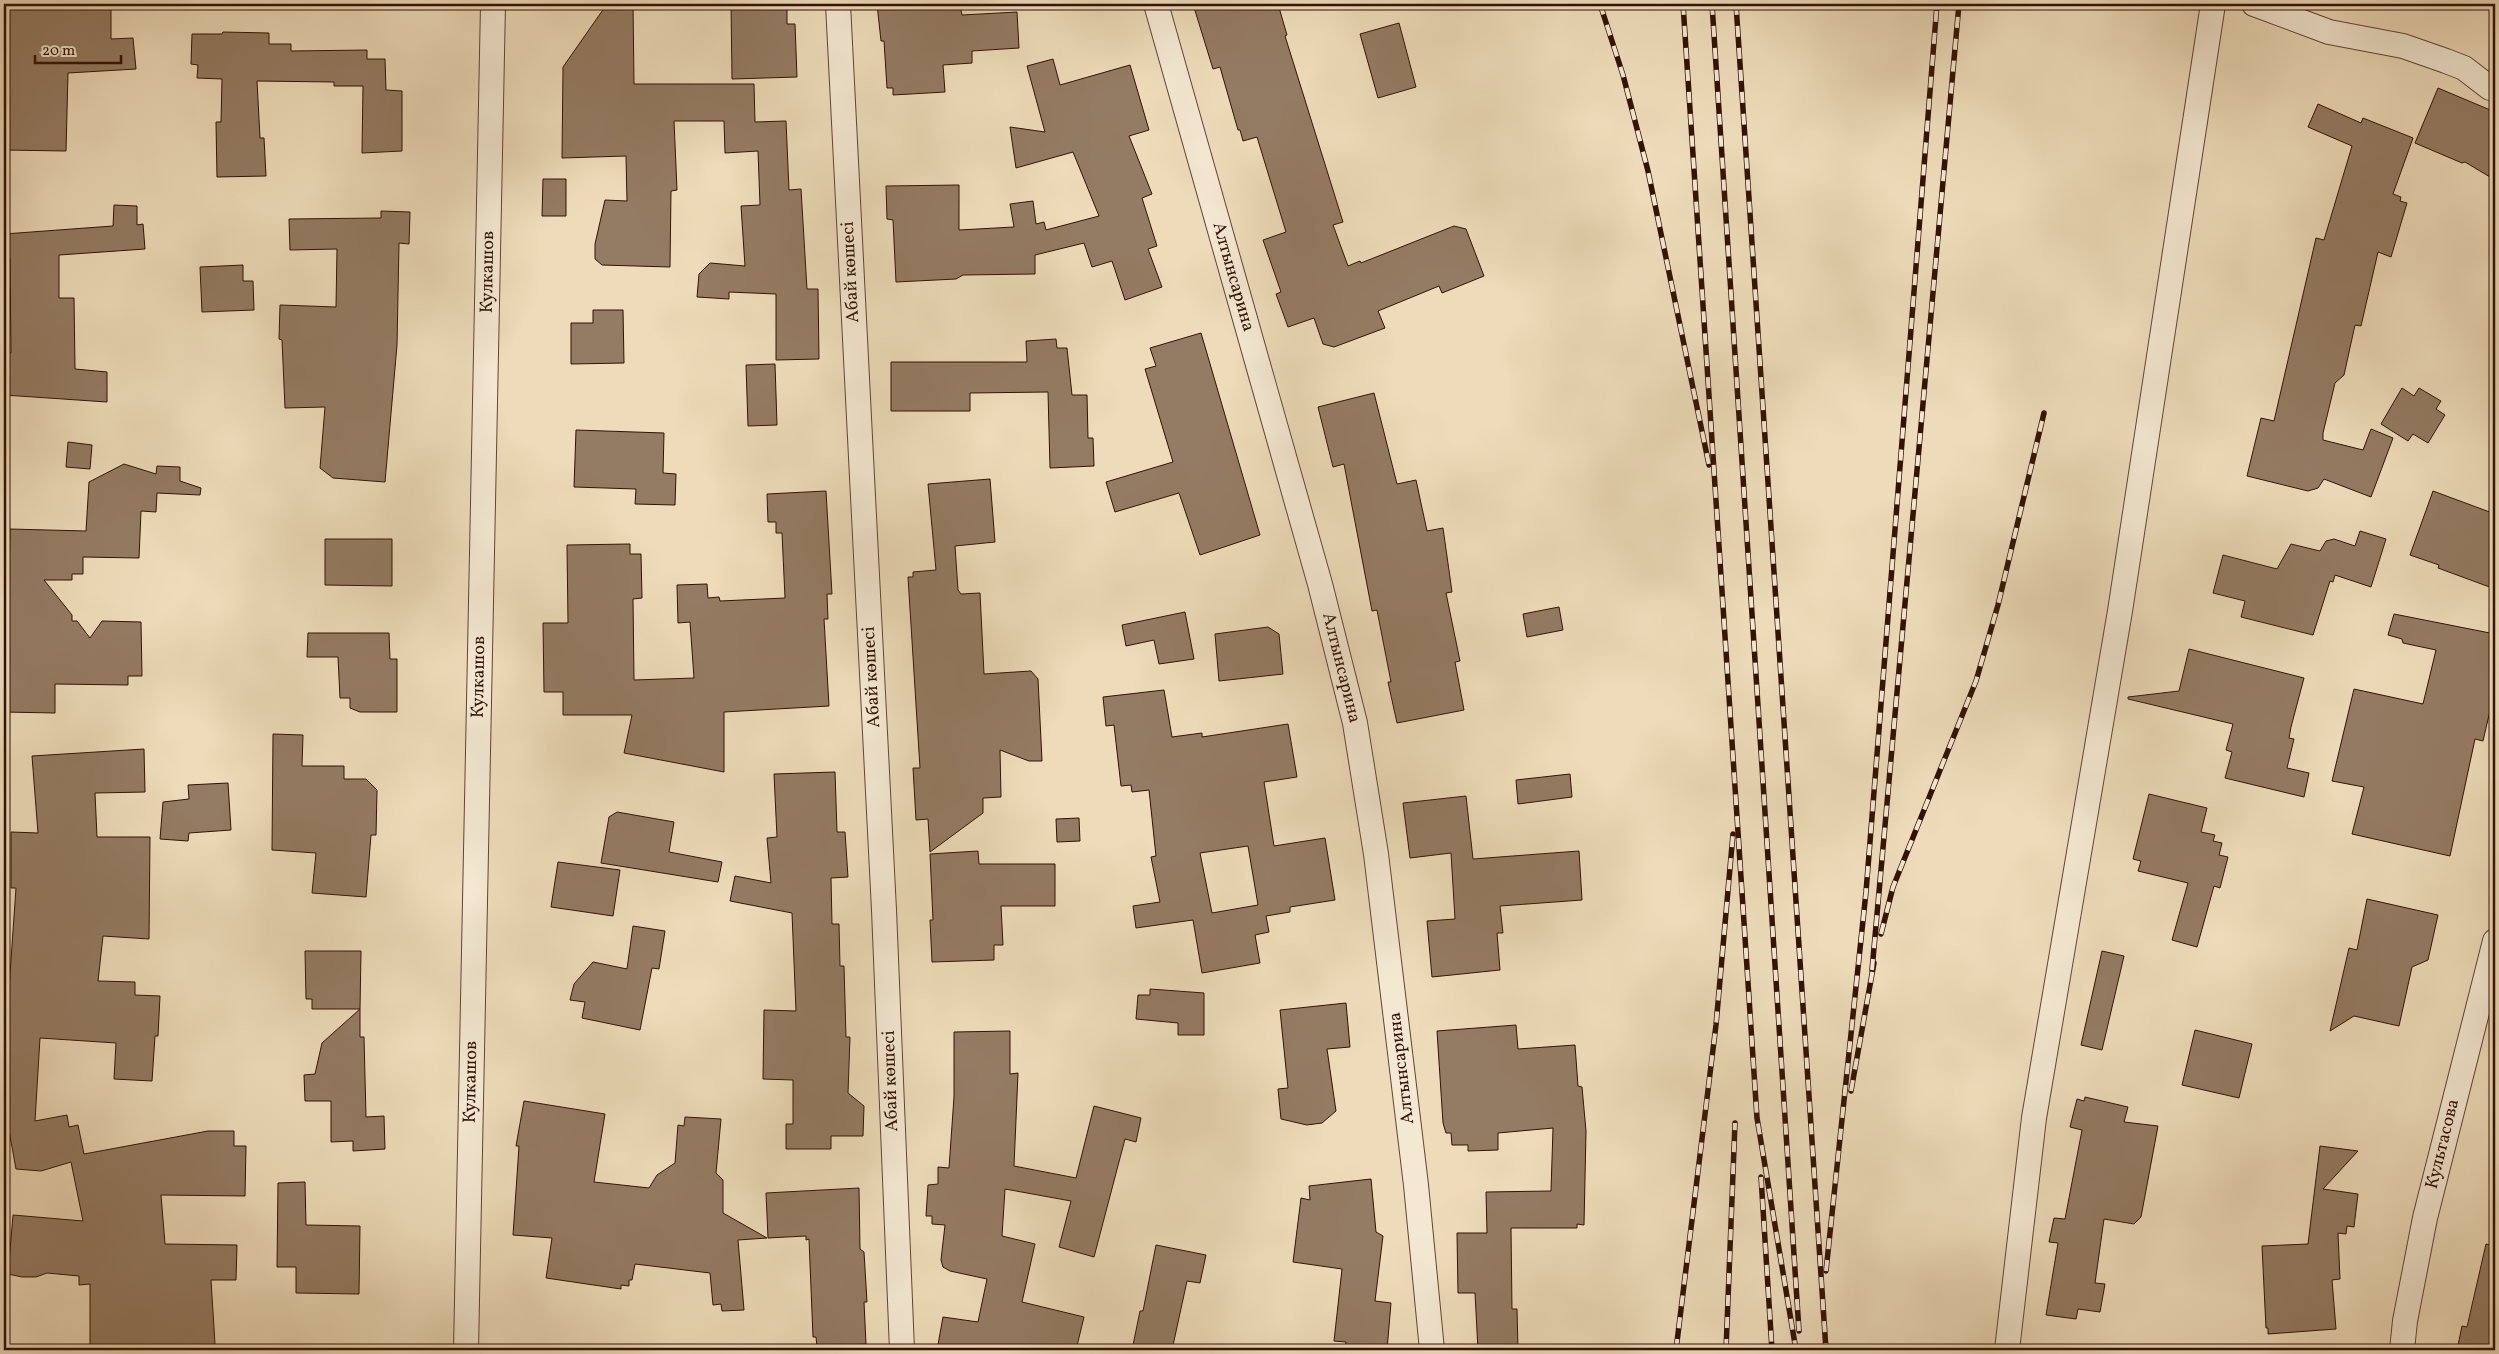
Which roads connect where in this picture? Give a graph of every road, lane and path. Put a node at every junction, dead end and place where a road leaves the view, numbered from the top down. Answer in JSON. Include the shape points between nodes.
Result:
{"nodes":[{"id":1,"x":493,"y":4,"type":"edge"},
{"id":2,"x":838,"y":4,"type":"edge"},
{"id":3,"x":1156,"y":4,"type":"edge"},
{"id":4,"x":2213,"y":4,"type":"edge"},
{"id":5,"x":2254,"y":4,"type":"edge"},
{"id":6,"x":2490,"y":88,"type":"dead end"},
{"id":7,"x":2495,"y":941,"type":"edge"},
{"id":8,"x":466,"y":1350,"type":"edge"},
{"id":9,"x":902,"y":1350,"type":"edge"},
{"id":10,"x":1432,"y":1350,"type":"edge"},
{"id":11,"x":2007,"y":1350,"type":"edge"},
{"id":12,"x":2402,"y":1350,"type":"edge"}],
"edges":[{"from":1,"to":8,"type":"street","name":"Кулкашов"},
{"from":2,"to":9,"type":"street","name":"Абай көшесі","via":[[884,910]]},
{"from":3,"to":10,"type":"street","name":"Алтынсарина","via":[[1314,565],[1355,723],[1376,854]]},
{"from":4,"to":11,"type":"street","via":[[2120,611],[2034,1118]]},
{"from":5,"to":6,"type":"street","via":[[2329,32],[2403,46],[2446,61],[2464,68]]},
{"from":7,"to":12,"type":"street","name":"Культасова","via":[[2425,1218]]}]}
